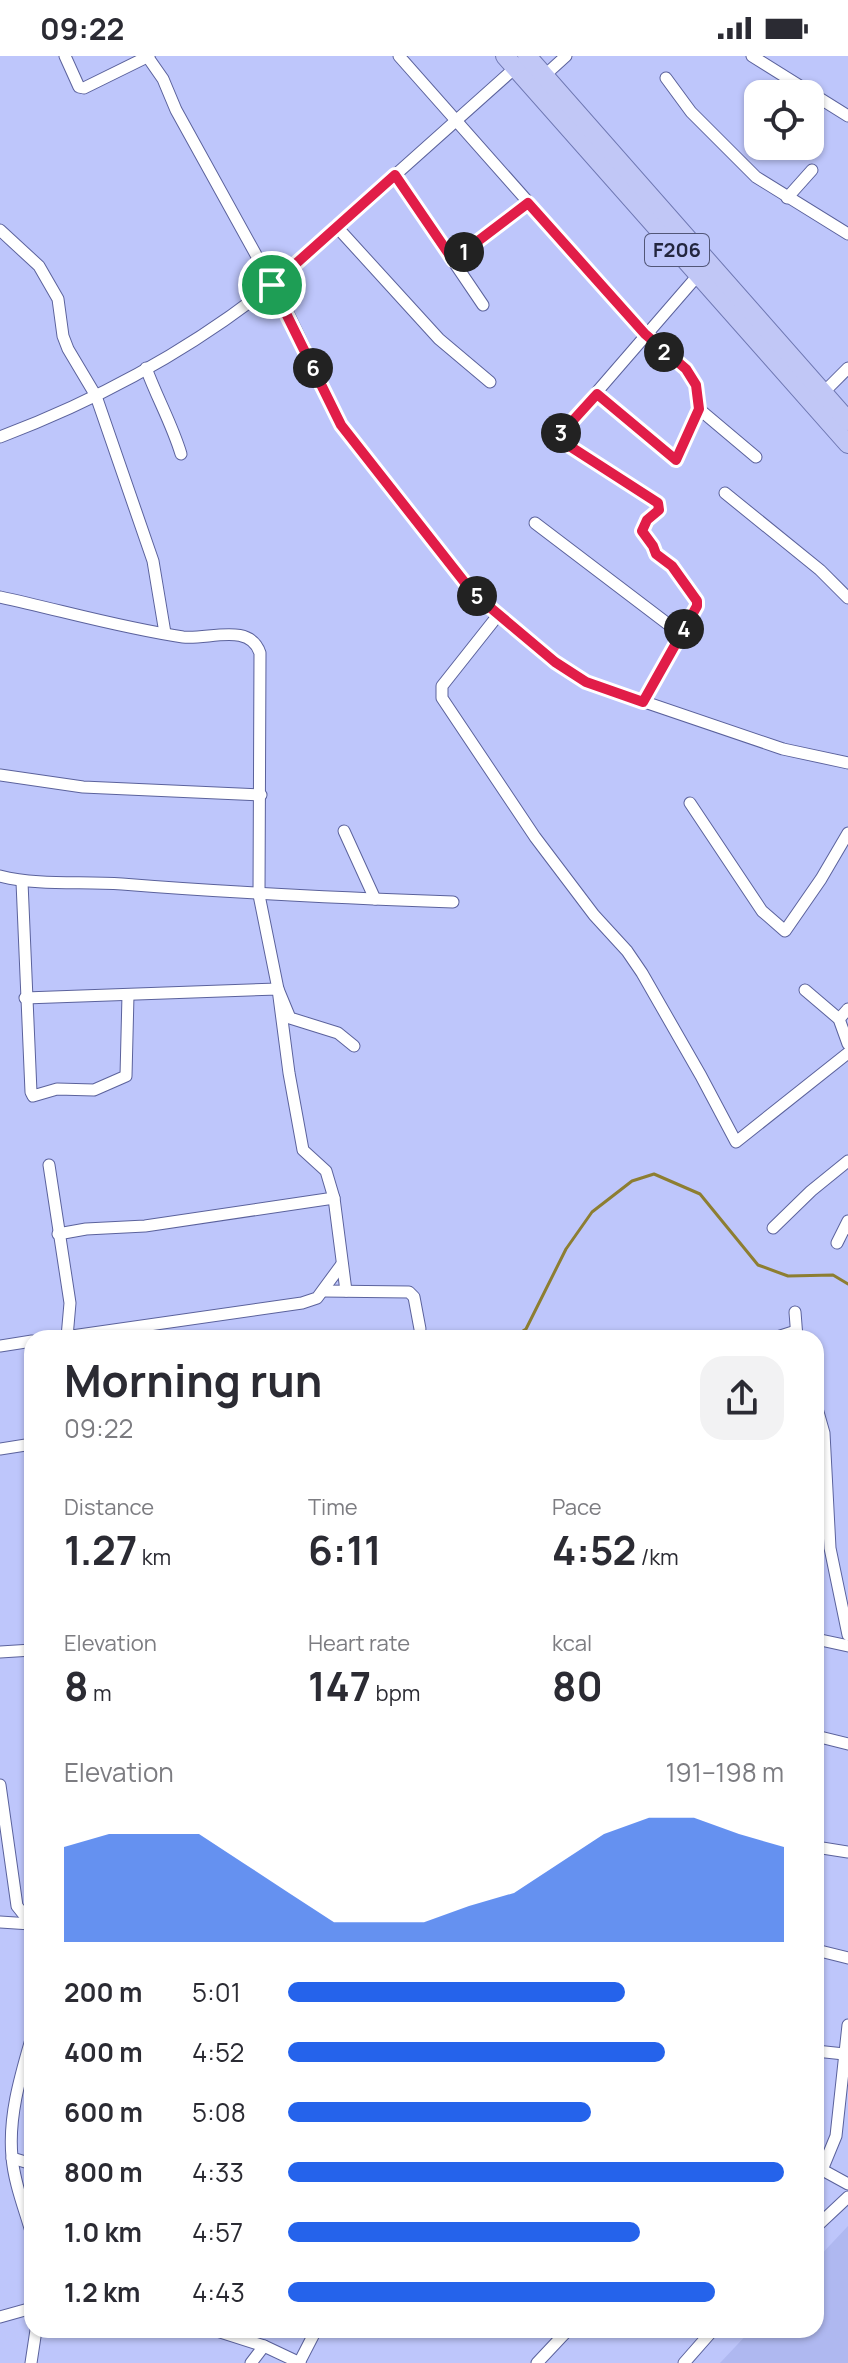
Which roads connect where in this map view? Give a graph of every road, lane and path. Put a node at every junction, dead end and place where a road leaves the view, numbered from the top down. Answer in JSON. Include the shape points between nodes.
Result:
{"nodes":[{"id":1,"x":65,"y":56,"type":"edge"},
{"id":2,"x":148,"y":56,"type":"edge"},
{"id":3,"x":399,"y":56,"type":"edge"},
{"id":4,"x":566,"y":56,"type":"edge"},
{"id":5,"x":752,"y":56,"type":"edge"},
{"id":6,"x":516,"y":60,"type":"edge"},
{"id":7,"x":544,"y":76,"type":"junction"},
{"id":8,"x":666,"y":78,"type":"dead end"},
{"id":9,"x":848,"y":116,"type":"edge"},
{"id":10,"x":455,"y":122,"type":"junction"},
{"id":11,"x":812,"y":170,"type":"dead end"},
{"id":12,"x":395,"y":175,"type":"junction"},
{"id":13,"x":787,"y":198,"type":"junction"},
{"id":14,"x":528,"y":203,"type":"junction"},
{"id":15,"x":336,"y":226,"type":"junction"},
{"id":16,"x":0,"y":230,"type":"edge"},
{"id":17,"x":848,"y":234,"type":"edge"},
{"id":18,"x":453,"y":260,"type":"junction"},
{"id":19,"x":699,"y":274,"type":"junction"},
{"id":20,"x":272,"y":285,"type":"junction"},
{"id":21,"x":483,"y":305,"type":"dead end"},
{"id":22,"x":645,"y":334,"type":"junction"},
{"id":23,"x":146,"y":368,"type":"junction"},
{"id":24,"x":848,"y":368,"type":"edge"},
{"id":25,"x":490,"y":382,"type":"dead end"},
{"id":26,"x":824,"y":392,"type":"junction"},
{"id":27,"x":597,"y":394,"type":"junction"},
{"id":28,"x":96,"y":396,"type":"junction"},
{"id":29,"x":699,"y":409,"type":"junction"},
{"id":30,"x":848,"y":421,"type":"edge"},
{"id":31,"x":0,"y":437,"type":"edge"},
{"id":32,"x":848,"y":444,"type":"edge"},
{"id":33,"x":181,"y":454,"type":"dead end"},
{"id":34,"x":756,"y":457,"type":"dead end"},
{"id":35,"x":725,"y":493,"type":"dead end"},
{"id":36,"x":535,"y":523,"type":"dead end"},
{"id":37,"x":0,"y":597,"type":"edge"},
{"id":38,"x":848,"y":598,"type":"edge"},
{"id":39,"x":499,"y":614,"type":"junction"},
{"id":40,"x":165,"y":633,"type":"junction"},
{"id":41,"x":681,"y":634,"type":"junction"},
{"id":42,"x":643,"y":702,"type":"junction"},
{"id":43,"x":848,"y":763,"type":"edge"},
{"id":44,"x":0,"y":775,"type":"edge"},
{"id":45,"x":261,"y":795,"type":"junction"},
{"id":46,"x":690,"y":803,"type":"dead end"},
{"id":47,"x":344,"y":831,"type":"dead end"},
{"id":48,"x":848,"y":833,"type":"edge"},
{"id":49,"x":0,"y":876,"type":"edge"},
{"id":50,"x":22,"y":882,"type":"junction"},
{"id":51,"x":259,"y":895,"type":"junction"},
{"id":52,"x":375,"y":899,"type":"junction"},
{"id":53,"x":453,"y":902,"type":"dead end"},
{"id":54,"x":278,"y":989,"type":"junction"},
{"id":55,"x":805,"y":990,"type":"dead end"},
{"id":56,"x":128,"y":995,"type":"junction"},
{"id":57,"x":25,"y":998,"type":"junction"},
{"id":58,"x":848,"y":1009,"type":"edge"},
{"id":59,"x":839,"y":1019,"type":"junction"},
{"id":60,"x":848,"y":1044,"type":"edge"},
{"id":61,"x":354,"y":1046,"type":"dead end"},
{"id":62,"x":848,"y":1053,"type":"edge"},
{"id":63,"x":848,"y":1161,"type":"edge"},
{"id":64,"x":49,"y":1165,"type":"dead end"},
{"id":65,"x":334,"y":1198,"type":"junction"},
{"id":66,"x":848,"y":1221,"type":"edge"},
{"id":67,"x":773,"y":1228,"type":"dead end"},
{"id":68,"x":58,"y":1234,"type":"junction"},
{"id":69,"x":837,"y":1243,"type":"dead end"},
{"id":70,"x":342,"y":1264,"type":"junction"},
{"id":71,"x":323,"y":1291,"type":"junction"},
{"id":72,"x":346,"y":1291,"type":"junction"},
{"id":73,"x":795,"y":1312,"type":"dead end"},
{"id":74,"x":420,"y":1329,"type":"dead end"},
{"id":75,"x":64,"y":1330,"type":"edge"},
{"id":76,"x":112,"y":1330,"type":"edge"},
{"id":77,"x":796,"y":1330,"type":"edge"},
{"id":78,"x":24,"y":1342,"type":"edge"},
{"id":79,"x":0,"y":1346,"type":"edge"},
{"id":80,"x":824,"y":1433,"type":"edge"},
{"id":81,"x":24,"y":1445,"type":"edge"},
{"id":82,"x":0,"y":1449,"type":"edge"},
{"id":83,"x":848,"y":1635,"type":"edge"},
{"id":84,"x":824,"y":1641,"type":"edge"},
{"id":85,"x":848,"y":1646,"type":"edge"},
{"id":86,"x":24,"y":1650,"type":"edge"},
{"id":87,"x":0,"y":1652,"type":"edge"},
{"id":88,"x":824,"y":1738,"type":"edge"},
{"id":89,"x":848,"y":1744,"type":"edge"},
{"id":90,"x":0,"y":1785,"type":"edge"},
{"id":91,"x":1,"y":1808,"type":"edge"},
{"id":92,"x":824,"y":1848,"type":"edge"},
{"id":93,"x":848,"y":1852,"type":"edge"},
{"id":94,"x":24,"y":1914,"type":"edge"},
{"id":95,"x":0,"y":1922,"type":"edge"},
{"id":96,"x":24,"y":1924,"type":"edge"},
{"id":97,"x":824,"y":1952,"type":"edge"},
{"id":98,"x":848,"y":1958,"type":"edge"},
{"id":99,"x":848,"y":2025,"type":"edge"},
{"id":100,"x":824,"y":2052,"type":"edge"},
{"id":101,"x":844,"y":2054,"type":"junction"},
{"id":102,"x":24,"y":2077,"type":"edge"},
{"id":103,"x":848,"y":2124,"type":"edge"},
{"id":104,"x":836,"y":2136,"type":"junction"},
{"id":105,"x":12,"y":2158,"type":"junction"},
{"id":106,"x":824,"y":2159,"type":"edge"},
{"id":107,"x":24,"y":2162,"type":"edge"},
{"id":108,"x":824,"y":2172,"type":"edge"},
{"id":109,"x":848,"y":2184,"type":"edge"},
{"id":110,"x":848,"y":2197,"type":"edge"},
{"id":111,"x":24,"y":2204,"type":"edge"},
{"id":112,"x":824,"y":2220,"type":"edge"},
{"id":113,"x":24,"y":2310,"type":"edge"},
{"id":114,"x":0,"y":2317,"type":"edge"},
{"id":115,"x":35,"y":2338,"type":"edge"},
{"id":116,"x":239,"y":2338,"type":"edge"},
{"id":117,"x":312,"y":2338,"type":"edge"},
{"id":118,"x":560,"y":2338,"type":"edge"},
{"id":119,"x":706,"y":2338,"type":"edge"},
{"id":120,"x":264,"y":2346,"type":"junction"},
{"id":121,"x":31,"y":2363,"type":"edge"},
{"id":122,"x":251,"y":2363,"type":"edge"},
{"id":123,"x":300,"y":2363,"type":"edge"},
{"id":124,"x":537,"y":2363,"type":"edge"},
{"id":125,"x":684,"y":2363,"type":"edge"}],
"edges":[{"from":1,"to":2,"type":"street","via":[[84,88]]},
{"from":2,"to":20,"type":"street"},
{"from":3,"to":10,"type":"street"},
{"from":4,"to":7,"type":"street"},
{"from":5,"to":9,"type":"street"},
{"from":6,"to":7,"type":"main road","number":"F206"},
{"from":6,"to":10,"type":"street"},
{"from":6,"to":19,"type":"main road","number":"F206"},
{"from":7,"to":26,"type":"main road","number":"F206"},
{"from":8,"to":13,"type":"street","via":[[691,112],[756,177]]},
{"from":10,"to":12,"type":"street"},
{"from":10,"to":14,"type":"street"},
{"from":11,"to":13,"type":"street"},
{"from":12,"to":15,"type":"street"},
{"from":12,"to":18,"type":"street"},
{"from":13,"to":17,"type":"street"},
{"from":14,"to":18,"type":"street"},
{"from":14,"to":22,"type":"street"},
{"from":15,"to":20,"type":"street"},
{"from":15,"to":25,"type":"street","via":[[439,339]]},
{"from":16,"to":28,"type":"street","via":[[48,279],[58,299],[68,349]]},
{"from":18,"to":21,"type":"street"},
{"from":19,"to":22,"type":"street"},
{"from":19,"to":32,"type":"main road","number":"F206"},
{"from":20,"to":23,"type":"street","via":[[199,339]]},
{"from":20,"to":39,"type":"street","via":[[341,425],[473,593]]},
{"from":22,"to":27,"type":"street"},
{"from":22,"to":29,"type":"street","via":[[686,369],[696,385]]},
{"from":23,"to":28,"type":"street"},
{"from":23,"to":33,"type":"street"},
{"from":24,"to":26,"type":"street"},
{"from":26,"to":30,"type":"main road","number":"F206"},
{"from":27,"to":29,"type":"street","via":[[676,460]]},
{"from":27,"to":41,"type":"street","via":[[557,438],[658,503],[659,510],[642,531],[697,601]]},
{"from":28,"to":31,"type":"street"},
{"from":28,"to":40,"type":"street","via":[[153,561]]},
{"from":29,"to":34,"type":"street"},
{"from":35,"to":38,"type":"street"},
{"from":36,"to":41,"type":"street"},
{"from":37,"to":40,"type":"street"},
{"from":39,"to":42,"type":"street","via":[[586,682]]},
{"from":39,"to":62,"type":"street","via":[[442,686],[442,698],[535,837],[642,973],[736,1142]]},
{"from":40,"to":45,"type":"street","via":[[247,636],[256,642]]},
{"from":41,"to":42,"type":"street"},
{"from":42,"to":43,"type":"street","via":[[783,749]]},
{"from":44,"to":45,"type":"street","via":[[83,787]]},
{"from":45,"to":51,"type":"street"},
{"from":46,"to":48,"type":"street","via":[[762,911],[785,931]]},
{"from":47,"to":52,"type":"street"},
{"from":49,"to":50,"type":"street"},
{"from":50,"to":51,"type":"street"},
{"from":50,"to":57,"type":"street"},
{"from":51,"to":52,"type":"street"},
{"from":51,"to":54,"type":"street"},
{"from":52,"to":53,"type":"street"},
{"from":54,"to":56,"type":"street"},
{"from":54,"to":61,"type":"street","via":[[290,1018],[338,1033]]},
{"from":54,"to":65,"type":"street","via":[[303,1150],[326,1171]]},
{"from":55,"to":59,"type":"street"},
{"from":56,"to":57,"type":"street"},
{"from":56,"to":57,"type":"street","via":[[126,1076],[102,1089],[57,1089],[33,1096]]},
{"from":58,"to":59,"type":"street"},
{"from":59,"to":60,"type":"street"},
{"from":63,"to":67,"type":"street"},
{"from":64,"to":68,"type":"street"},
{"from":65,"to":68,"type":"street"},
{"from":65,"to":70,"type":"street"},
{"from":66,"to":69,"type":"street"},
{"from":68,"to":75,"type":"street","via":[[70,1303]]},
{"from":70,"to":71,"type":"street"},
{"from":70,"to":72,"type":"street"},
{"from":71,"to":72,"type":"street"},
{"from":71,"to":76,"type":"street","via":[[302,1303]]},
{"from":72,"to":74,"type":"street","via":[[409,1292]]},
{"from":73,"to":77,"type":"street"},
{"from":78,"to":79,"type":"street"},
{"from":80,"to":83,"type":"street","via":[[830,1548]]},
{"from":81,"to":82,"type":"street"},
{"from":84,"to":85,"type":"street"},
{"from":86,"to":87,"type":"street"},
{"from":88,"to":89,"type":"street"},
{"from":90,"to":91,"type":"street"},
{"from":91,"to":94,"type":"street","via":[[17,1906]]},
{"from":92,"to":93,"type":"street"},
{"from":95,"to":96,"type":"street"},
{"from":97,"to":98,"type":"street"},
{"from":99,"to":101,"type":"street"},
{"from":100,"to":101,"type":"street"},
{"from":101,"to":104,"type":"street"},
{"from":102,"to":105,"type":"street","via":[[11,2130]]},
{"from":103,"to":104,"type":"street"},
{"from":104,"to":106,"type":"street"},
{"from":105,"to":107,"type":"street"},
{"from":105,"to":111,"type":"street"},
{"from":108,"to":109,"type":"street"},
{"from":110,"to":112,"type":"street"},
{"from":113,"to":114,"type":"street"},
{"from":115,"to":121,"type":"street"},
{"from":116,"to":120,"type":"street"},
{"from":117,"to":123,"type":"street"},
{"from":118,"to":124,"type":"street"},
{"from":119,"to":125,"type":"street"},
{"from":120,"to":122,"type":"street"},
{"from":120,"to":123,"type":"street"}]}
